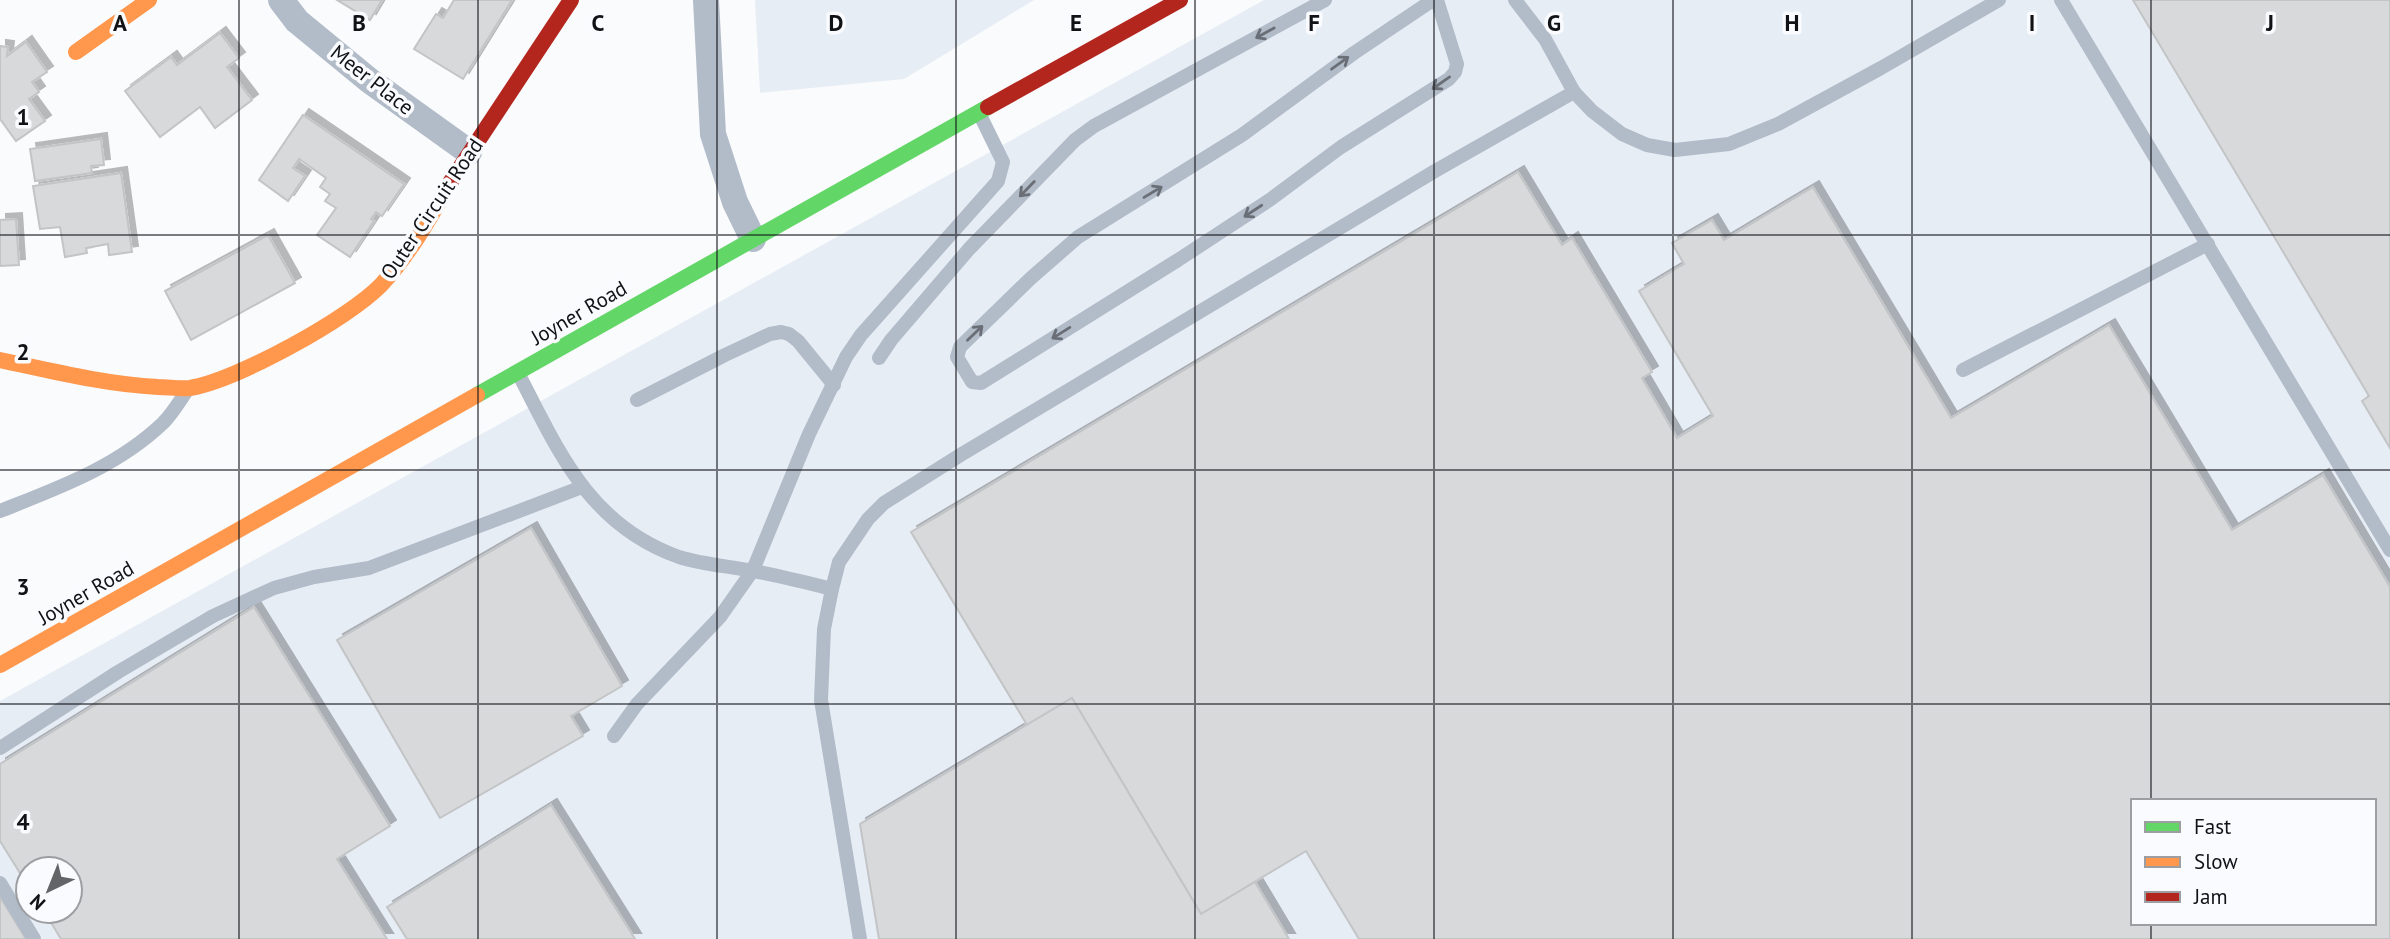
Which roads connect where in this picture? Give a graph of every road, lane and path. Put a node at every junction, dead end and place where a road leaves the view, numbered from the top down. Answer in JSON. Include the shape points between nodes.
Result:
{"nodes":[{"id":1,"x":149,"y":0,"type":"edge"},
{"id":2,"x":281,"y":0,"type":"edge"},
{"id":3,"x":571,"y":0,"type":"edge"},
{"id":4,"x":706,"y":0,"type":"edge"},
{"id":5,"x":1180,"y":0,"type":"edge"},
{"id":6,"x":1325,"y":0,"type":"edge"},
{"id":7,"x":1435,"y":0,"type":"edge"},
{"id":8,"x":1515,"y":0,"type":"edge"},
{"id":9,"x":1998,"y":0,"type":"edge"},
{"id":10,"x":2061,"y":0,"type":"edge"},
{"id":11,"x":76,"y":52,"type":"dead end"},
{"id":12,"x":1574,"y":92,"type":"junction"},
{"id":13,"x":979,"y":112,"type":"junction"},
{"id":14,"x":469,"y":152,"type":"junction"},
{"id":15,"x":753,"y":239,"type":"junction"},
{"id":16,"x":2208,"y":244,"type":"junction"},
{"id":17,"x":879,"y":358,"type":"dead end"},
{"id":18,"x":0,"y":360,"type":"edge"},
{"id":19,"x":1963,"y":370,"type":"dead end"},
{"id":20,"x":517,"y":372,"type":"junction"},
{"id":21,"x":834,"y":385,"type":"junction"},
{"id":22,"x":189,"y":388,"type":"junction"},
{"id":23,"x":637,"y":400,"type":"dead end"},
{"id":24,"x":582,"y":487,"type":"junction"},
{"id":25,"x":0,"y":511,"type":"edge"},
{"id":26,"x":2390,"y":550,"type":"edge"},
{"id":27,"x":753,"y":570,"type":"junction"},
{"id":28,"x":832,"y":589,"type":"junction"},
{"id":29,"x":0,"y":666,"type":"edge"},
{"id":30,"x":614,"y":736,"type":"dead end"},
{"id":31,"x":0,"y":748,"type":"edge"},
{"id":32,"x":0,"y":883,"type":"edge"},
{"id":33,"x":34,"y":939,"type":"edge"},
{"id":34,"x":860,"y":939,"type":"edge"}],
"edges":[{"from":1,"to":11,"type":"street"},
{"from":2,"to":14,"type":"street","name":"Meer Place","via":[[297,21],[370,81]]},
{"from":3,"to":14,"type":"street","name":"Outer Circuit Road"},
{"from":4,"to":15,"type":"street","via":[[713,134],[735,202]]},
{"from":5,"to":13,"type":"street","name":"Joyner Road"},
{"from":6,"to":17,"type":"lane","one_way":true,"via":[[1075,140],[969,249]]},
{"from":7,"to":7,"type":"lane","one_way":true,"via":[[1457,65],[1449,79],[1178,260],[981,383],[972,382],[957,357],[960,347],[1078,237],[1242,135]]},
{"from":8,"to":12,"type":"lane","via":[[1545,39]]},
{"from":9,"to":12,"type":"lane","via":[[1801,111],[1729,144],[1675,150],[1647,145],[1622,134]]},
{"from":10,"to":16,"type":"lane"},
{"from":12,"to":28,"type":"lane","via":[[884,503],[839,562]]},
{"from":13,"to":15,"type":"street","name":"Joyner Road"},
{"from":13,"to":21,"type":"lane","via":[[1003,162],[998,181],[861,335]]},
{"from":14,"to":22,"type":"street","name":"Outer Circuit Road","via":[[416,239],[381,285],[351,310],[296,343],[232,375]]},
{"from":15,"to":20,"type":"street","name":"Joyner Road"},
{"from":16,"to":19,"type":"lane"},
{"from":16,"to":26,"type":"lane"},
{"from":18,"to":22,"type":"street","name":"Outer Circuit Road","via":[[123,384]]},
{"from":20,"to":24,"type":"lane"},
{"from":20,"to":29,"type":"street","name":"Joyner Road"},
{"from":21,"to":23,"type":"lane","via":[[798,341],[781,332]]},
{"from":21,"to":27,"type":"lane"},
{"from":22,"to":25,"type":"lane","via":[[165,421],[136,447],[73,482]]},
{"from":24,"to":27,"type":"lane","via":[[600,509],[650,545],[682,558]]},
{"from":24,"to":31,"type":"lane","via":[[369,568],[274,587],[212,616]]},
{"from":27,"to":28,"type":"lane"},
{"from":27,"to":30,"type":"lane","via":[[720,618],[637,704]]},
{"from":28,"to":34,"type":"lane","via":[[824,629],[821,700]]},
{"from":32,"to":33,"type":"lane"}]}
